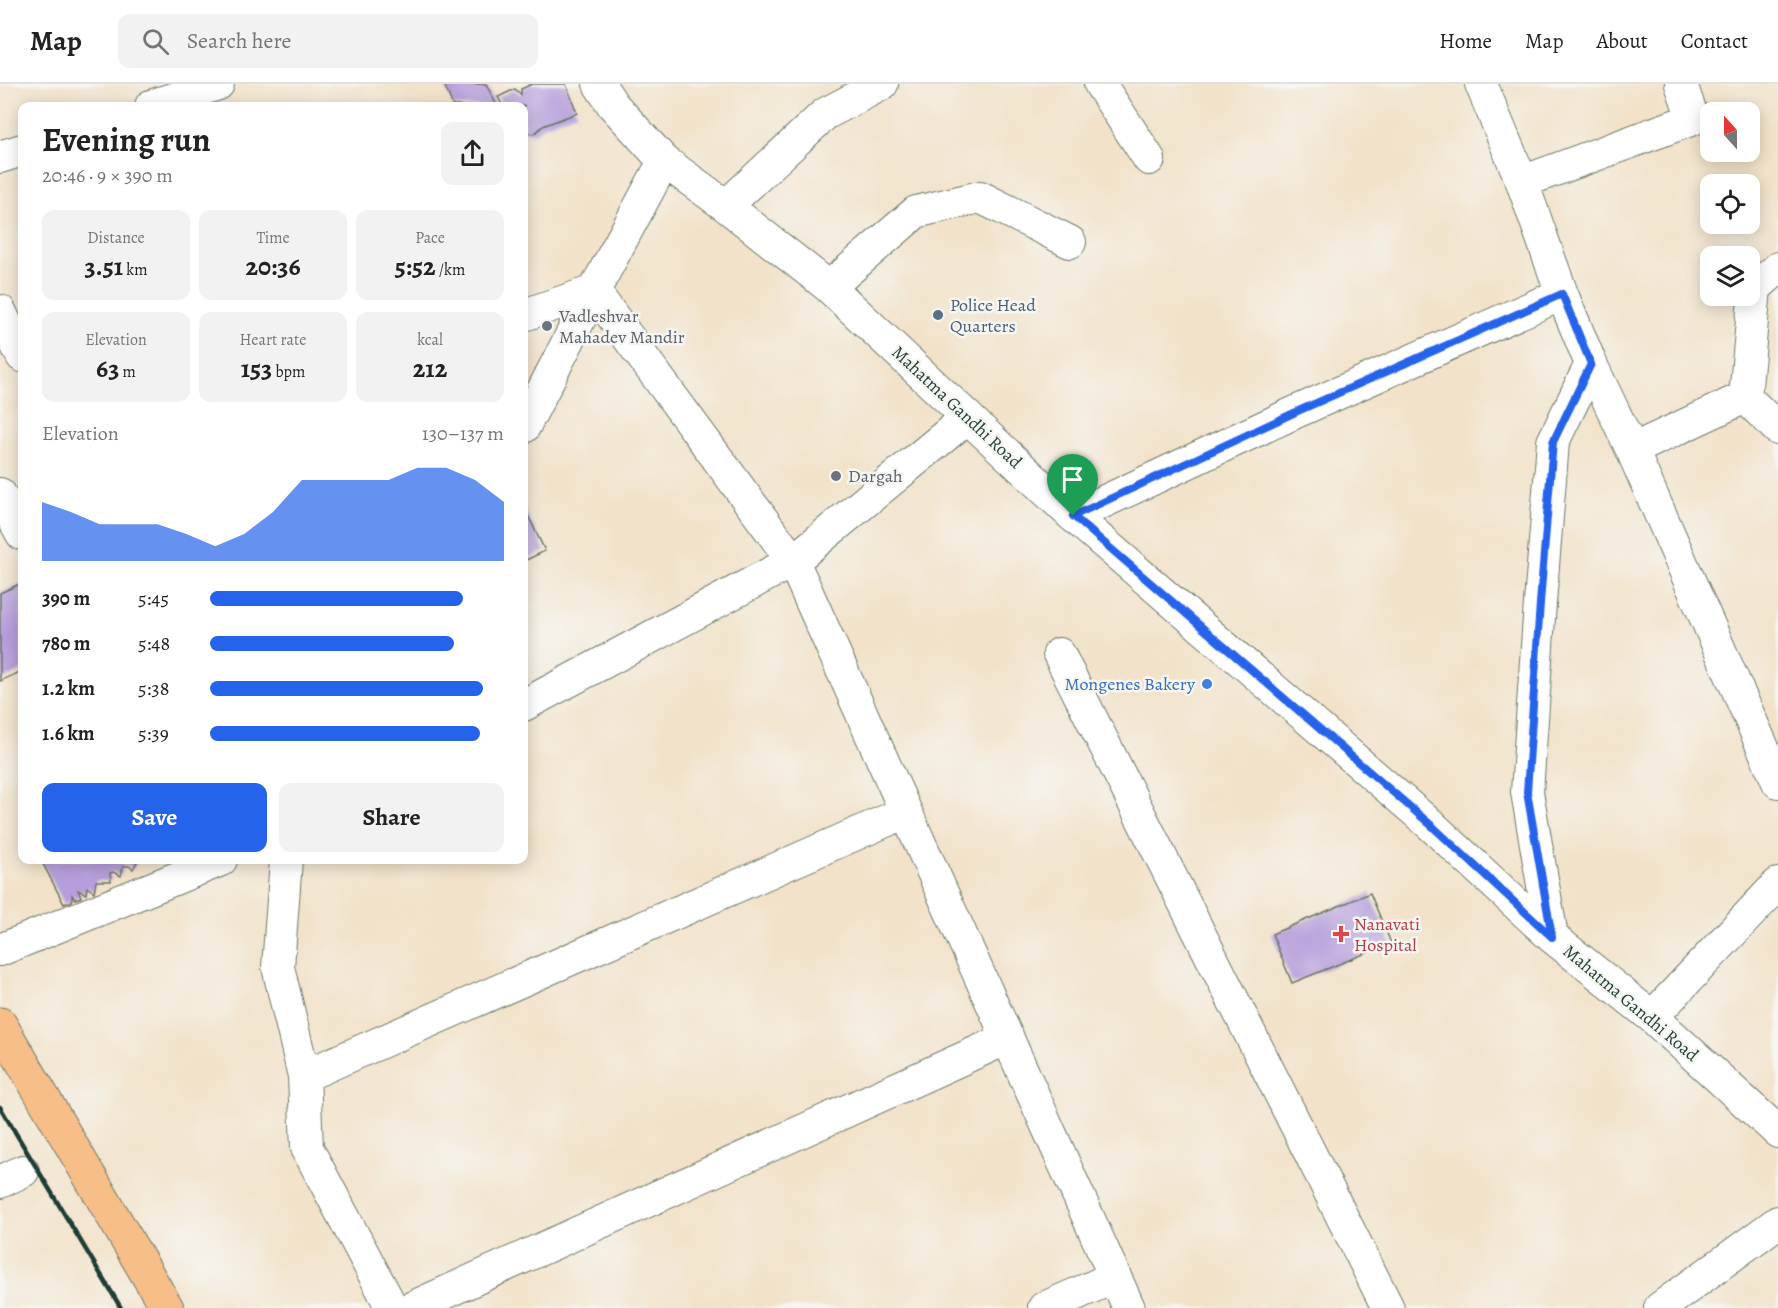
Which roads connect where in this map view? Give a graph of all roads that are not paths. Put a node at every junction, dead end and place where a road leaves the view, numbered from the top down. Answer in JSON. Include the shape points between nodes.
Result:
{"nodes":[{"id":1,"x":218,"y":84,"type":"edge"},
{"id":2,"x":882,"y":84,"type":"edge"},
{"id":3,"x":1100,"y":84,"type":"edge"},
{"id":4,"x":1481,"y":84,"type":"edge"},
{"id":5,"x":1681,"y":84,"type":"edge"},
{"id":6,"x":611,"y":91,"type":"edge"},
{"id":7,"x":163,"y":102,"type":"edge"},
{"id":8,"x":18,"y":151,"type":"edge"},
{"id":9,"x":0,"y":157,"type":"edge"},
{"id":10,"x":1149,"y":159,"type":"dead end"},
{"id":11,"x":664,"y":161,"type":"junction"},
{"id":12,"x":1522,"y":182,"type":"junction"},
{"id":13,"x":726,"y":206,"type":"junction"},
{"id":14,"x":1070,"y":242,"type":"dead end"},
{"id":15,"x":1778,"y":268,"type":"edge"},
{"id":16,"x":829,"y":287,"type":"junction"},
{"id":17,"x":594,"y":291,"type":"junction"},
{"id":18,"x":1562,"y":294,"type":"junction"},
{"id":19,"x":0,"y":311,"type":"edge"},
{"id":20,"x":528,"y":314,"type":"edge"},
{"id":21,"x":18,"y":348,"type":"edge"},
{"id":22,"x":1591,"y":364,"type":"junction"},
{"id":23,"x":1745,"y":397,"type":"junction"},
{"id":24,"x":968,"y":417,"type":"junction"},
{"id":25,"x":528,"y":419,"type":"edge"},
{"id":26,"x":1778,"y":429,"type":"edge"},
{"id":27,"x":1632,"y":450,"type":"junction"},
{"id":28,"x":0,"y":494,"type":"edge"},
{"id":29,"x":1073,"y":516,"type":"junction"},
{"id":30,"x":18,"y":527,"type":"edge"},
{"id":31,"x":793,"y":561,"type":"junction"},
{"id":32,"x":1059,"y":654,"type":"dead end"},
{"id":33,"x":528,"y":703,"type":"edge"},
{"id":34,"x":1778,"y":782,"type":"edge"},
{"id":35,"x":906,"y":812,"type":"junction"},
{"id":36,"x":211,"y":864,"type":"edge"},
{"id":37,"x":286,"y":864,"type":"edge"},
{"id":38,"x":1778,"y":884,"type":"edge"},
{"id":39,"x":1552,"y":937,"type":"junction"},
{"id":40,"x":0,"y":950,"type":"edge"},
{"id":41,"x":1652,"y":1017,"type":"junction"},
{"id":42,"x":0,"y":1024,"type":"edge"},
{"id":43,"x":1008,"y":1038,"type":"junction"},
{"id":44,"x":304,"y":1076,"type":"junction"},
{"id":45,"x":1778,"y":1132,"type":"edge"},
{"id":46,"x":1778,"y":1222,"type":"edge"},
{"id":47,"x":1115,"y":1277,"type":"junction"},
{"id":48,"x":167,"y":1308,"type":"edge"},
{"id":49,"x":392,"y":1308,"type":"edge"},
{"id":50,"x":411,"y":1308,"type":"edge"},
{"id":51,"x":1044,"y":1308,"type":"edge"},
{"id":52,"x":1129,"y":1308,"type":"edge"},
{"id":53,"x":1388,"y":1308,"type":"edge"},
{"id":54,"x":1660,"y":1308,"type":"edge"}],
"edges":[{"from":1,"to":7,"type":"street"},
{"from":2,"to":13,"type":"street","via":[[825,114]]},
{"from":3,"to":10,"type":"street"},
{"from":4,"to":12,"type":"street"},
{"from":5,"to":12,"type":"street","via":[[1693,119]]},
{"from":6,"to":11,"type":"street","name":"Mahatma Gandhi Road"},
{"from":8,"to":9,"type":"street"},
{"from":11,"to":13,"type":"street","name":"Mahatma Gandhi Road"},
{"from":11,"to":17,"type":"street"},
{"from":12,"to":18,"type":"street"},
{"from":13,"to":16,"type":"street","name":"Mahatma Gandhi Road"},
{"from":14,"to":16,"type":"street","via":[[980,197],[916,212]]},
{"from":15,"to":23,"type":"street","via":[[1755,288]]},
{"from":16,"to":24,"type":"street","name":"Mahatma Gandhi Road"},
{"from":17,"to":20,"type":"street"},
{"from":17,"to":25,"type":"street"},
{"from":17,"to":31,"type":"street"},
{"from":18,"to":22,"type":"street"},
{"from":18,"to":29,"type":"street"},
{"from":19,"to":21,"type":"street"},
{"from":22,"to":27,"type":"street"},
{"from":22,"to":39,"type":"street","via":[[1553,442],[1527,792]]},
{"from":23,"to":26,"type":"street"},
{"from":23,"to":27,"type":"street"},
{"from":24,"to":29,"type":"street","name":"Mahatma Gandhi Road"},
{"from":24,"to":31,"type":"street"},
{"from":27,"to":34,"type":"street"},
{"from":28,"to":30,"type":"street"},
{"from":29,"to":39,"type":"street","name":"Mahatma Gandhi Road","via":[[1431,825]]},
{"from":31,"to":33,"type":"street"},
{"from":31,"to":35,"type":"street"},
{"from":32,"to":53,"type":"street"},
{"from":35,"to":43,"type":"street"},
{"from":35,"to":44,"type":"street"},
{"from":36,"to":40,"type":"street"},
{"from":37,"to":44,"type":"street","via":[[279,967]]},
{"from":38,"to":41,"type":"street"},
{"from":39,"to":41,"type":"street","name":"Mahatma Gandhi Road"},
{"from":41,"to":45,"type":"street","name":"Mahatma Gandhi Road"},
{"from":42,"to":48,"type":"main road"},
{"from":43,"to":47,"type":"street"},
{"from":43,"to":50,"type":"street"},
{"from":44,"to":49,"type":"street","via":[[307,1148]]},
{"from":46,"to":54,"type":"street"},
{"from":47,"to":51,"type":"street"},
{"from":47,"to":52,"type":"street"}]}
